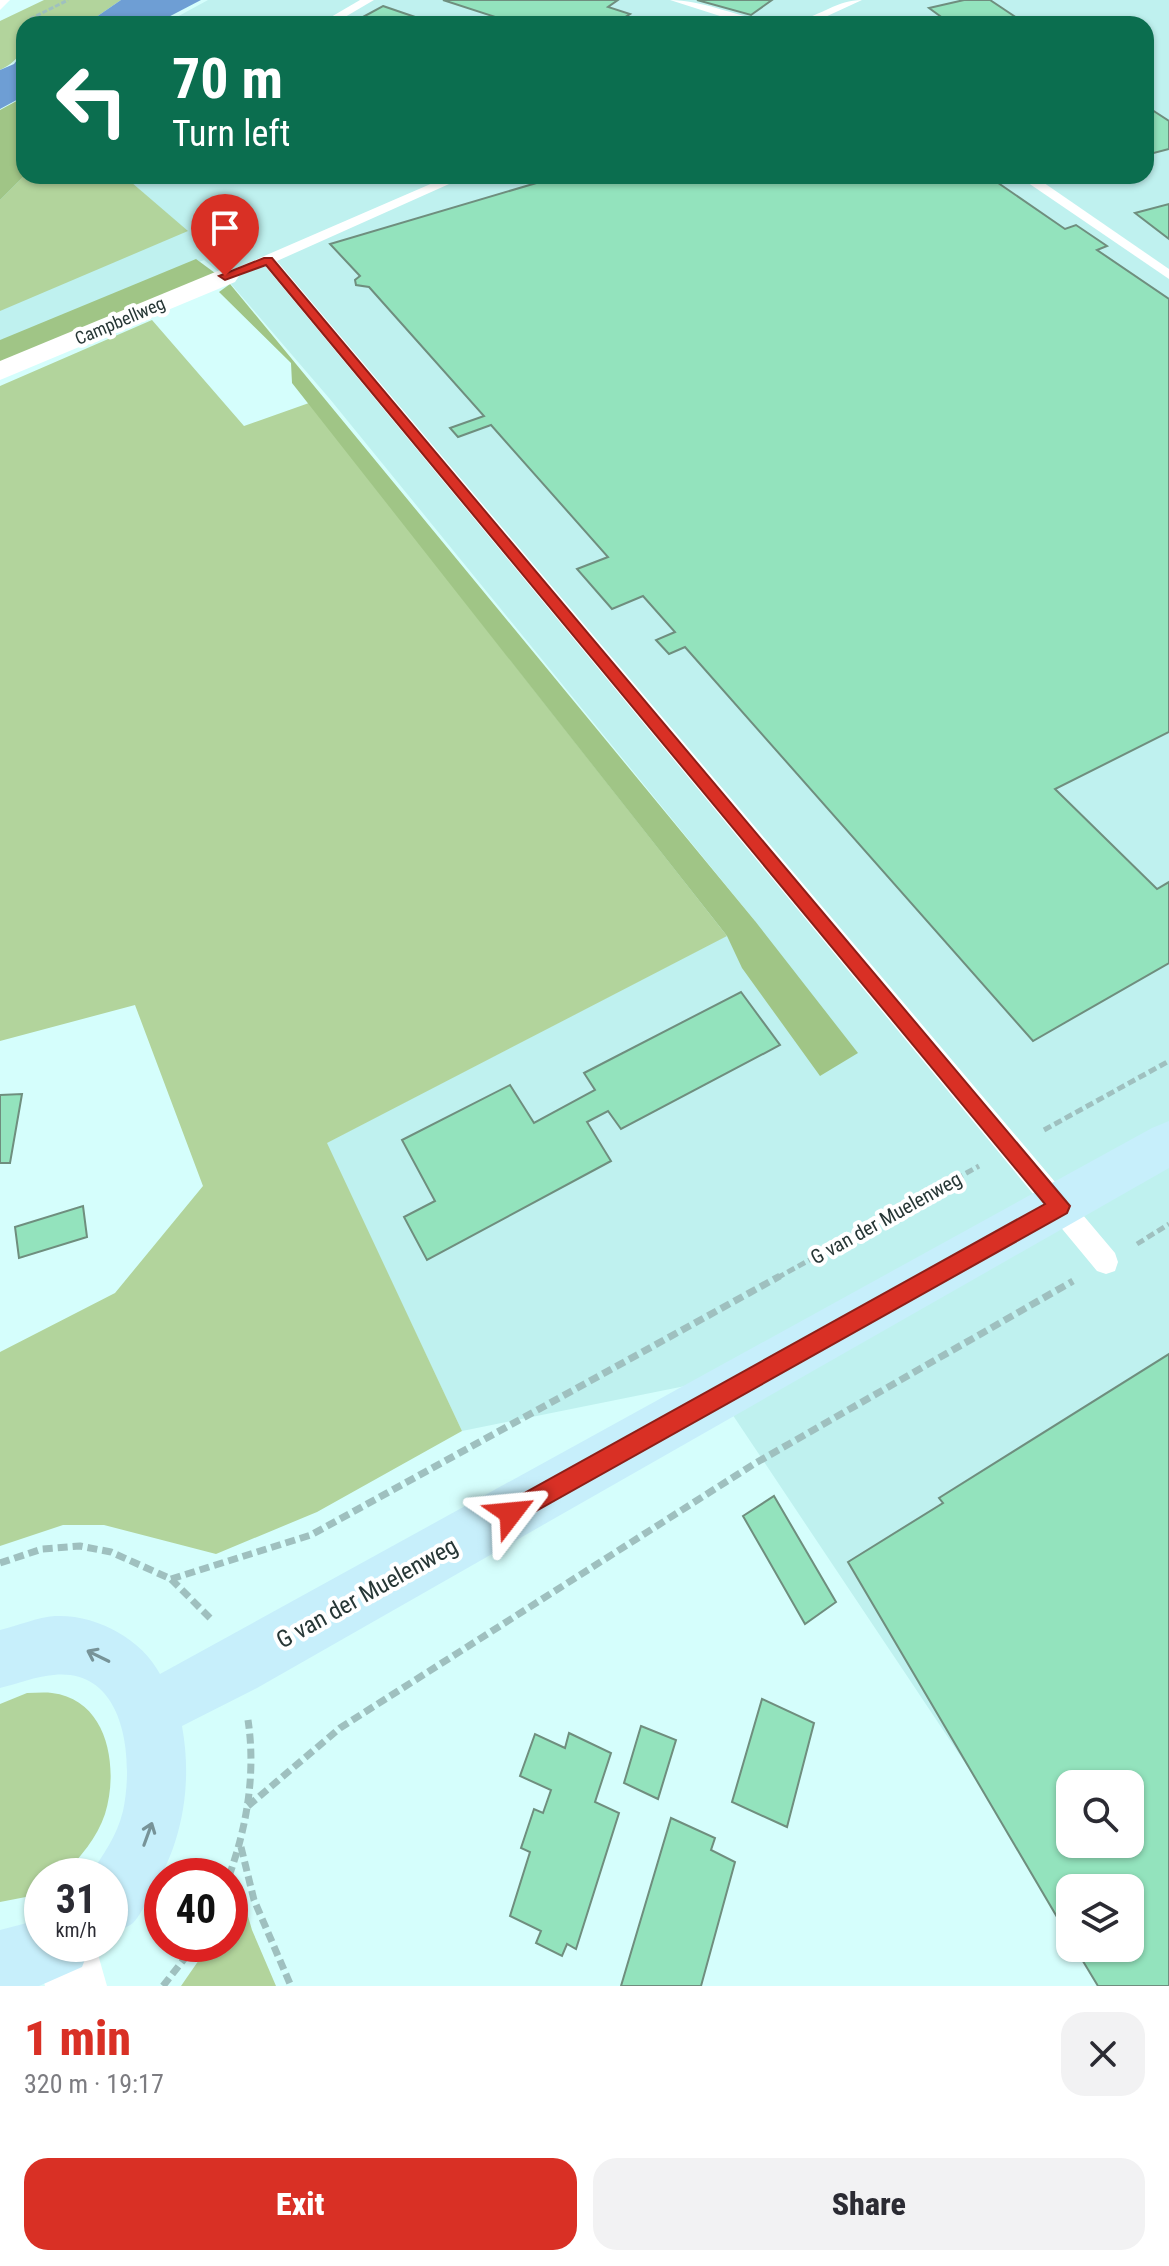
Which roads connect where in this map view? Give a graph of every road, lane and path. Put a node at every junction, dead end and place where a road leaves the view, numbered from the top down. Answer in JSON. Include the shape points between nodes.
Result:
{"nodes":[{"id":1,"x":4,"y":0,"type":"edge"},
{"id":2,"x":68,"y":0,"type":"edge"},
{"id":3,"x":368,"y":0,"type":"edge"},
{"id":4,"x":676,"y":0,"type":"edge"},
{"id":5,"x":856,"y":0,"type":"edge"},
{"id":6,"x":0,"y":7,"type":"edge"},
{"id":7,"x":36,"y":16,"type":"edge"},
{"id":8,"x":339,"y":16,"type":"edge"},
{"id":9,"x":731,"y":16,"type":"edge"},
{"id":10,"x":813,"y":16,"type":"edge"},
{"id":11,"x":442,"y":184,"type":"edge"},
{"id":12,"x":1037,"y":184,"type":"edge"},
{"id":13,"x":268,"y":260,"type":"junction"},
{"id":14,"x":1169,"y":275,"type":"edge"},
{"id":15,"x":225,"y":276,"type":"joint"},
{"id":16,"x":0,"y":371,"type":"edge"},
{"id":17,"x":1169,"y":1061,"type":"edge"},
{"id":18,"x":1169,"y":1143,"type":"edge"},
{"id":19,"x":1012,"y":1148,"type":"junction"},
{"id":20,"x":1060,"y":1206,"type":"junction"},
{"id":21,"x":1169,"y":1224,"type":"edge"},
{"id":22,"x":1106,"y":1262,"type":"junction"},
{"id":23,"x":0,"y":1563,"type":"edge"},
{"id":24,"x":171,"y":1579,"type":"junction"},
{"id":25,"x":0,"y":1659,"type":"edge"},
{"id":26,"x":236,"y":1667,"type":"junction"},
{"id":27,"x":150,"y":1711,"type":"junction"},
{"id":28,"x":248,"y":1806,"type":"junction"},
{"id":29,"x":241,"y":1846,"type":"junction"},
{"id":30,"x":236,"y":1858,"type":"edge"},
{"id":31,"x":128,"y":1874,"type":"edge"},
{"id":32,"x":24,"y":1957,"type":"edge"},
{"id":33,"x":0,"y":1962,"type":"edge"},
{"id":34,"x":67,"y":1962,"type":"edge"},
{"id":35,"x":182,"y":1962,"type":"edge"},
{"id":36,"x":76,"y":1986,"type":"edge"},
{"id":37,"x":163,"y":1986,"type":"edge"},
{"id":38,"x":291,"y":1986,"type":"edge"}],
"edges":[{"from":1,"to":6,"type":"lane"},
{"from":2,"to":7,"type":"path"},
{"from":3,"to":8,"type":"lane"},
{"from":4,"to":9,"type":"lane"},
{"from":5,"to":10,"type":"lane"},
{"from":11,"to":13,"type":"lane","name":"Campbellweg"},
{"from":12,"to":14,"type":"lane"},
{"from":13,"to":15,"type":"lane","name":"Campbellweg"},
{"from":13,"to":19,"type":"lane"},
{"from":15,"to":16,"type":"street","name":"Campbellweg"},
{"from":17,"to":19,"type":"path","name":"G van der Muelenweg"},
{"from":18,"to":20,"type":"street","name":"G van der Muelenweg"},
{"from":19,"to":20,"type":"lane"},
{"from":19,"to":24,"type":"path","name":"G van der Muelenweg","via":[[311,1535]]},
{"from":20,"to":22,"type":"lane"},
{"from":20,"to":26,"type":"street","name":"G van der Muelenweg"},
{"from":21,"to":22,"type":"path"},
{"from":22,"to":28,"type":"path","via":[[754,1464],[340,1728]]},
{"from":23,"to":24,"type":"path","via":[[42,1549],[80,1546],[111,1552]]},
{"from":24,"to":26,"type":"path","via":[[209,1617]]},
{"from":27,"to":25,"type":"street","one_way":true,"via":[[124,1672],[84,1649],[39,1646]]},
{"from":26,"to":27,"type":"street","name":"G van der Muelenweg"},
{"from":26,"to":28,"type":"path","via":[[251,1732]]},
{"from":31,"to":27,"type":"street","one_way":true,"via":[[154,1817],[160,1779],[159,1743]]},
{"from":28,"to":29,"type":"path"},
{"from":29,"to":30,"type":"path"},
{"from":29,"to":38,"type":"path","via":[[254,1900]]},
{"from":32,"to":33,"type":"street"},
{"from":34,"to":36,"type":"street"},
{"from":35,"to":37,"type":"path"}]}
